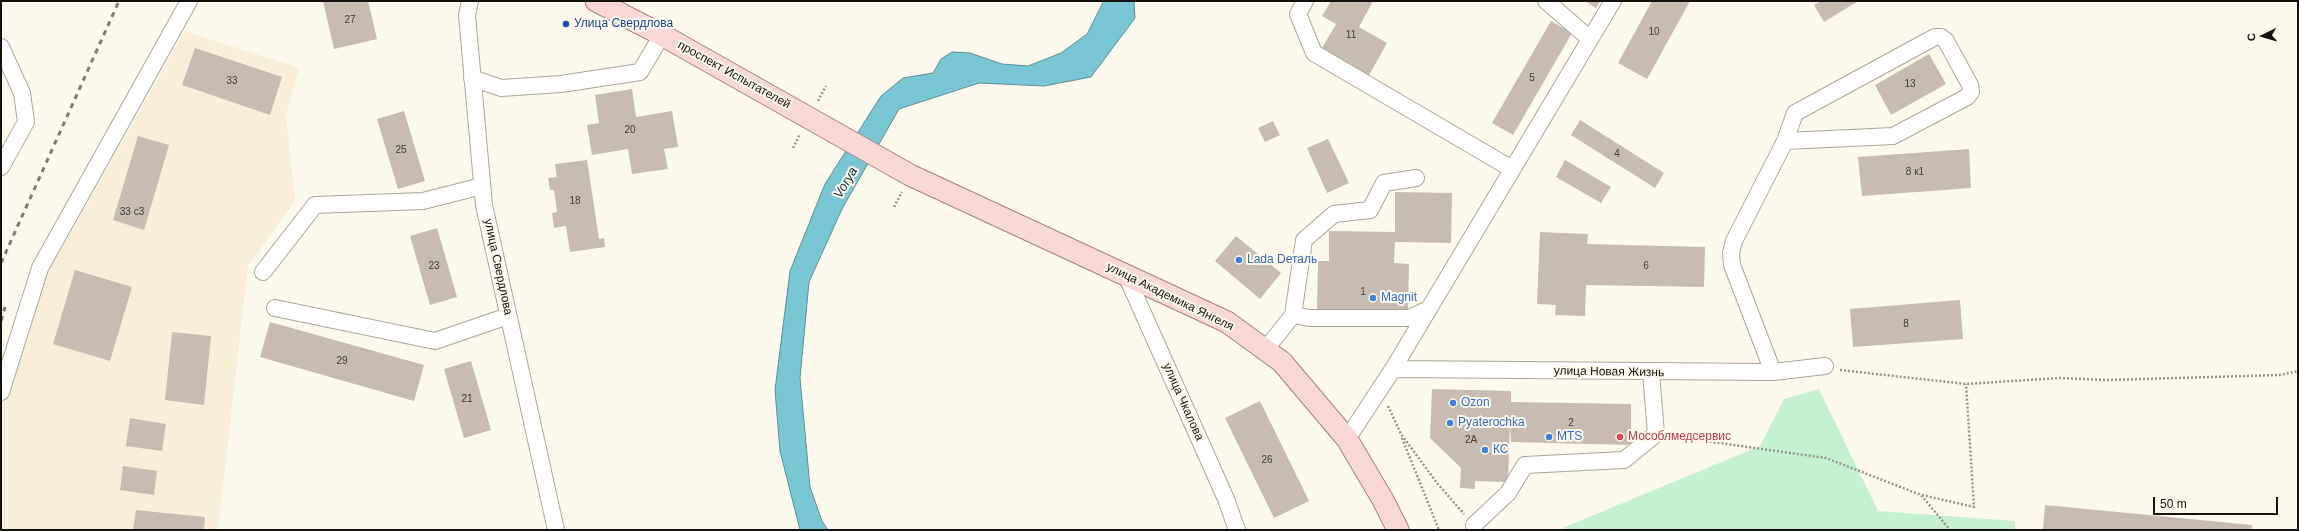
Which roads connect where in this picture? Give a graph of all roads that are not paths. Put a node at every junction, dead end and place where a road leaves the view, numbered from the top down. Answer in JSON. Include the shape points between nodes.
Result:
{"nodes":[{"id":1,"x":189,"y":1,"type":"edge"},
{"id":2,"x":470,"y":1,"type":"edge"},
{"id":3,"x":596,"y":1,"type":"edge"},
{"id":4,"x":1305,"y":1,"type":"edge"},
{"id":5,"x":1546,"y":1,"type":"edge"},
{"id":6,"x":1613,"y":1,"type":"edge"},
{"id":7,"x":662,"y":34,"type":"junction"},
{"id":8,"x":1590,"y":40,"type":"junction"},
{"id":9,"x":1,"y":48,"type":"edge"},
{"id":10,"x":6,"y":69,"type":"edge"},
{"id":11,"x":472,"y":78,"type":"junction"},
{"id":12,"x":1785,"y":141,"type":"junction"},
{"id":13,"x":1,"y":167,"type":"edge"},
{"id":14,"x":1512,"y":169,"type":"junction"},
{"id":15,"x":910,"y":175,"type":"joint"},
{"id":16,"x":1416,"y":178,"type":"dead end"},
{"id":17,"x":482,"y":186,"type":"junction"},
{"id":18,"x":263,"y":272,"type":"dead end"},
{"id":19,"x":1126,"y":276,"type":"junction"},
{"id":20,"x":275,"y":308,"type":"dead end"},
{"id":21,"x":1429,"y":309,"type":"junction"},
{"id":22,"x":1293,"y":315,"type":"junction"},
{"id":23,"x":508,"y":316,"type":"junction"},
{"id":24,"x":1264,"y":350,"type":"junction"},
{"id":25,"x":1825,"y":366,"type":"road end"},
{"id":26,"x":1393,"y":369,"type":"junction"},
{"id":27,"x":1651,"y":372,"type":"junction"},
{"id":28,"x":1773,"y":372,"type":"junction"},
{"id":29,"x":1,"y":392,"type":"edge"},
{"id":30,"x":1347,"y":439,"type":"junction"},
{"id":31,"x":1474,"y":525,"type":"road end"},
{"id":32,"x":556,"y":530,"type":"edge"},
{"id":33,"x":1237,"y":530,"type":"edge"},
{"id":34,"x":1398,"y":530,"type":"edge"}],
"edges":[{"from":1,"to":29,"type":"street","via":[[40,268]]},
{"from":2,"to":11,"type":"street","name":"улица Свердлова","via":[[467,15]]},
{"from":3,"to":7,"type":"main road","name":"проспект Испытателей"},
{"from":4,"to":14,"type":"street","via":[[1298,14],[1314,53]]},
{"from":5,"to":8,"type":"street"},
{"from":6,"to":8,"type":"street"},
{"from":7,"to":11,"type":"street","via":[[640,72],[561,84],[501,88]]},
{"from":7,"to":15,"type":"main road","name":"проспект Испытателей"},
{"from":8,"to":14,"type":"street"},
{"from":9,"to":10,"type":"street"},
{"from":10,"to":13,"type":"street","via":[[22,93],[26,122]]},
{"from":11,"to":17,"type":"street","name":"улица Свердлова"},
{"from":12,"to":12,"type":"street","via":[[1795,113],[1935,37],[1941,37],[1946,41],[1970,85],[1971,92],[1967,97],[1893,136]]},
{"from":12,"to":28,"type":"street","via":[[1734,241],[1731,254],[1732,265]]},
{"from":14,"to":21,"type":"street"},
{"from":15,"to":19,"type":"main road","name":"улица Академика Янгеля"},
{"from":16,"to":22,"type":"street","via":[[1384,182],[1370,210],[1334,214],[1304,240]]},
{"from":17,"to":18,"type":"street","via":[[423,201],[315,205]]},
{"from":17,"to":23,"type":"street","name":"улица Свердлова"},
{"from":19,"to":24,"type":"main road","name":"улица Академика Янгеля","via":[[1227,322]]},
{"from":19,"to":33,"type":"street","name":"улица Чкалова"},
{"from":20,"to":23,"type":"street","via":[[435,341]]},
{"from":21,"to":22,"type":"street","via":[[1409,318],[1308,318]]},
{"from":21,"to":26,"type":"street"},
{"from":22,"to":24,"type":"street"},
{"from":23,"to":32,"type":"street","name":"улица Свердлова"},
{"from":24,"to":30,"type":"main road","name":"улица Академика Янгеля","via":[[1282,362]]},
{"from":25,"to":28,"type":"street","name":"улица Новая Жизнь"},
{"from":26,"to":27,"type":"street","name":"улица Новая Жизнь"},
{"from":26,"to":30,"type":"street"},
{"from":27,"to":28,"type":"street","name":"улица Новая Жизнь"},
{"from":27,"to":31,"type":"street","via":[[1656,434],[1624,460],[1525,465],[1508,493]]},
{"from":30,"to":34,"type":"main road","name":"улица Академика Янгеля"}]}
